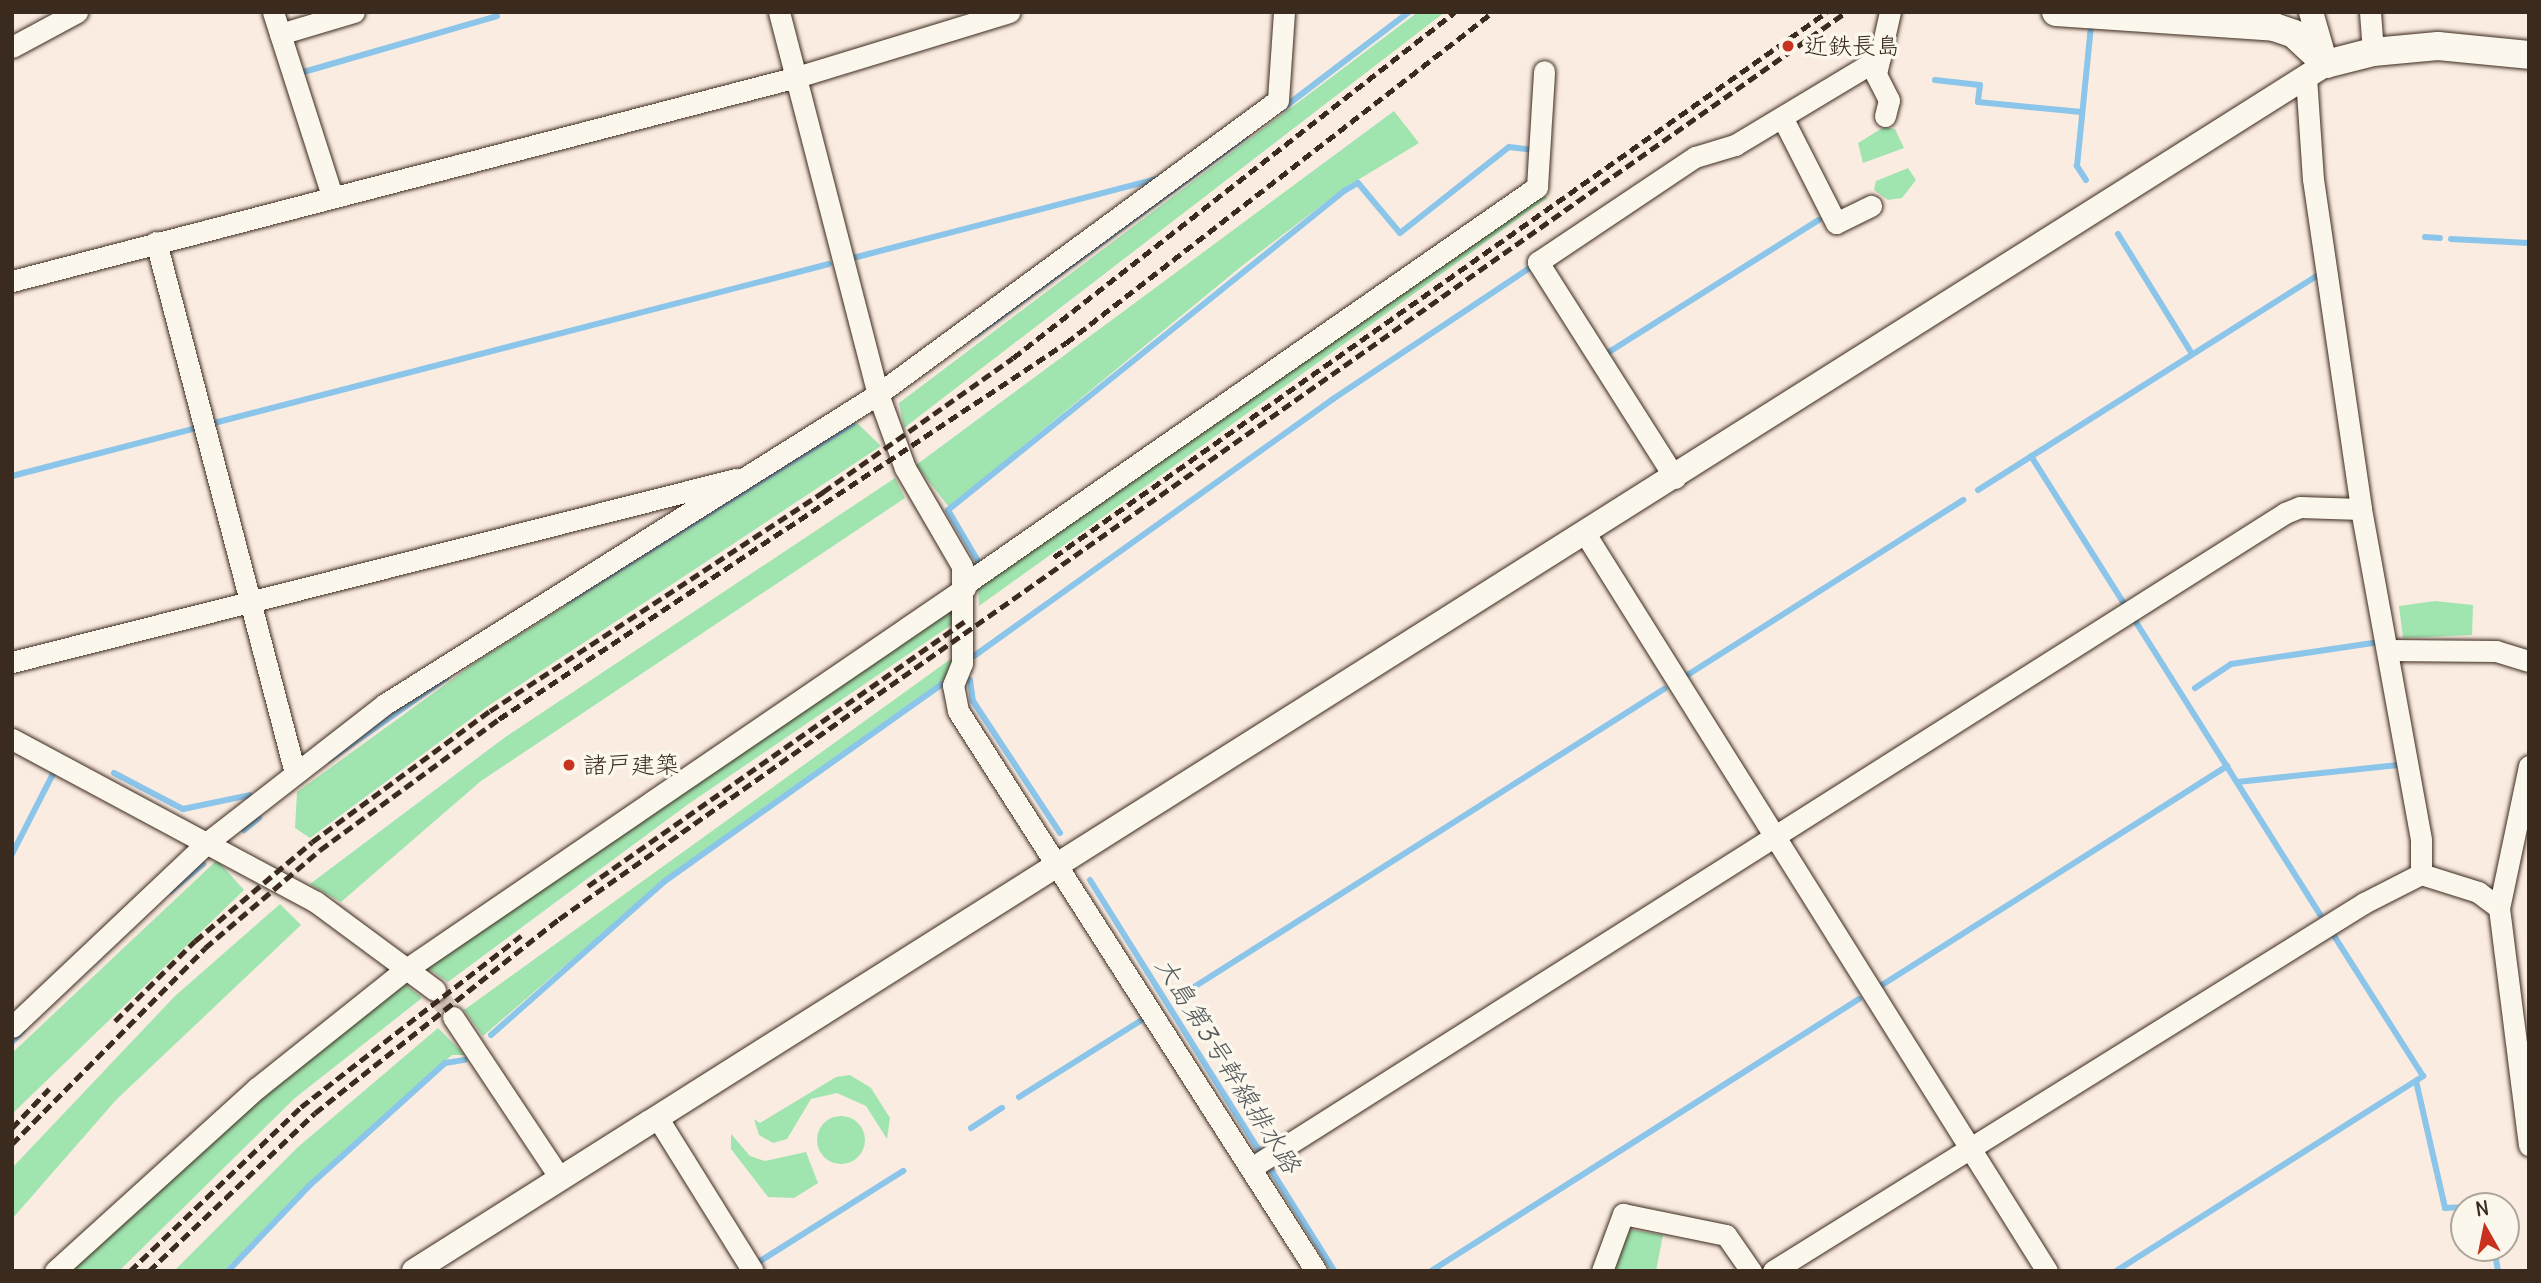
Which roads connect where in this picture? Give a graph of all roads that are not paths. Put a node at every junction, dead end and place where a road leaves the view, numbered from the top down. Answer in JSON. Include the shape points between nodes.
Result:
{"nodes":[{"id":1,"x":77,"y":12,"type":"edge"},
{"id":2,"x":273,"y":12,"type":"edge"},
{"id":3,"x":354,"y":12,"type":"edge"},
{"id":4,"x":779,"y":12,"type":"edge"},
{"id":5,"x":1009,"y":12,"type":"edge"},
{"id":6,"x":1284,"y":12,"type":"edge"},
{"id":7,"x":1890,"y":12,"type":"edge"},
{"id":8,"x":2056,"y":12,"type":"edge"},
{"id":9,"x":2311,"y":12,"type":"edge"},
{"id":10,"x":2370,"y":12,"type":"edge"},
{"id":11,"x":280,"y":34,"type":"junction"},
{"id":12,"x":12,"y":47,"type":"edge"},
{"id":13,"x":2373,"y":52,"type":"junction"},
{"id":14,"x":2529,"y":55,"type":"edge"},
{"id":15,"x":1880,"y":58,"type":"junction"},
{"id":16,"x":1544,"y":71,"type":"dead end"},
{"id":17,"x":2316,"y":71,"type":"junction"},
{"id":18,"x":797,"y":77,"type":"junction"},
{"id":19,"x":1885,"y":116,"type":"dead end"},
{"id":20,"x":1782,"y":117,"type":"junction"},
{"id":21,"x":332,"y":196,"type":"junction"},
{"id":22,"x":1871,"y":206,"type":"dead end"},
{"id":23,"x":156,"y":242,"type":"junction"},
{"id":24,"x":12,"y":281,"type":"edge"},
{"id":25,"x":877,"y":394,"type":"junction"},
{"id":26,"x":757,"y":473,"type":"junction"},
{"id":27,"x":1675,"y":478,"type":"junction"},
{"id":28,"x":2361,"y":509,"type":"junction"},
{"id":29,"x":1586,"y":535,"type":"junction"},
{"id":30,"x":965,"y":586,"type":"junction"},
{"id":31,"x":252,"y":602,"type":"junction"},
{"id":32,"x":2389,"y":650,"type":"junction"},
{"id":33,"x":2529,"y":661,"type":"edge"},
{"id":34,"x":12,"y":663,"type":"edge"},
{"id":35,"x":12,"y":739,"type":"edge"},
{"id":36,"x":2529,"y":766,"type":"edge"},
{"id":37,"x":295,"y":773,"type":"junction"},
{"id":38,"x":1772,"y":838,"type":"junction"},
{"id":39,"x":209,"y":841,"type":"junction"},
{"id":40,"x":1058,"y":863,"type":"junction"},
{"id":41,"x":2421,"y":874,"type":"junction"},
{"id":42,"x":2498,"y":908,"type":"junction"},
{"id":43,"x":405,"y":970,"type":"junction"},
{"id":44,"x":435,"y":990,"type":"tunnel mouth"},
{"id":45,"x":453,"y":1017,"type":"tunnel mouth"},
{"id":46,"x":12,"y":1027,"type":"edge"},
{"id":47,"x":657,"y":1117,"type":"junction"},
{"id":48,"x":2529,"y":1145,"type":"edge"},
{"id":49,"x":1969,"y":1147,"type":"junction"},
{"id":50,"x":1260,"y":1162,"type":"junction"},
{"id":51,"x":560,"y":1178,"type":"junction"},
{"id":52,"x":55,"y":1271,"type":"edge"},
{"id":53,"x":414,"y":1271,"type":"edge"},
{"id":54,"x":753,"y":1271,"type":"edge"},
{"id":55,"x":1316,"y":1271,"type":"edge"},
{"id":56,"x":1602,"y":1271,"type":"edge"},
{"id":57,"x":1751,"y":1271,"type":"edge"},
{"id":58,"x":1773,"y":1271,"type":"edge"},
{"id":59,"x":2047,"y":1271,"type":"edge"}],
"edges":[{"from":1,"to":12,"type":"street"},
{"from":2,"to":11,"type":"street"},
{"from":3,"to":11,"type":"street"},
{"from":4,"to":18,"type":"street"},
{"from":5,"to":18,"type":"street"},
{"from":6,"to":25,"type":"street","via":[[1278,100]]},
{"from":7,"to":15,"type":"street"},
{"from":8,"to":17,"type":"main road","via":[[2274,27],[2294,34]]},
{"from":9,"to":17,"type":"street"},
{"from":10,"to":13,"type":"street"},
{"from":11,"to":21,"type":"street"},
{"from":13,"to":14,"type":"main road","via":[[2449,47]]},
{"from":13,"to":17,"type":"main road"},
{"from":15,"to":19,"type":"street","via":[[1876,74],[1889,100]]},
{"from":15,"to":20,"type":"street"},
{"from":16,"to":30,"type":"street","via":[[1537,187]]},
{"from":17,"to":27,"type":"street"},
{"from":17,"to":28,"type":"street","via":[[2313,179]]},
{"from":18,"to":21,"type":"street"},
{"from":18,"to":25,"type":"street"},
{"from":20,"to":22,"type":"street","via":[[1808,156],[1813,187],[1836,223]]},
{"from":20,"to":27,"type":"street","via":[[1735,145],[1695,157],[1538,262]]},
{"from":21,"to":23,"type":"street"},
{"from":23,"to":24,"type":"street"},
{"from":23,"to":31,"type":"street"},
{"from":25,"to":26,"type":"street"},
{"from":25,"to":30,"type":"street","via":[[905,468],[962,566]]},
{"from":26,"to":31,"type":"street"},
{"from":26,"to":37,"type":"street","via":[[467,648]]},
{"from":27,"to":29,"type":"street"},
{"from":28,"to":32,"type":"street"},
{"from":28,"to":38,"type":"street","via":[[2300,507],[2286,513]]},
{"from":29,"to":38,"type":"street"},
{"from":29,"to":40,"type":"street"},
{"from":30,"to":40,"type":"street","via":[[962,663],[953,685],[958,711]]},
{"from":30,"to":43,"type":"street"},
{"from":31,"to":34,"type":"street"},
{"from":31,"to":37,"type":"street"},
{"from":32,"to":33,"type":"street","via":[[2496,651]]},
{"from":32,"to":41,"type":"street"},
{"from":35,"to":39,"type":"street"},
{"from":36,"to":42,"type":"street"},
{"from":37,"to":39,"type":"street"},
{"from":38,"to":49,"type":"street"},
{"from":38,"to":50,"type":"street"},
{"from":39,"to":43,"type":"street","via":[[316,902]]},
{"from":39,"to":46,"type":"street"},
{"from":40,"to":47,"type":"street"},
{"from":40,"to":50,"type":"street"},
{"from":41,"to":42,"type":"street","via":[[2478,891]]},
{"from":41,"to":49,"type":"street","via":[[2364,903]]},
{"from":42,"to":48,"type":"street"},
{"from":43,"to":44,"type":"street"},
{"from":43,"to":52,"type":"street","via":[[257,1088]]},
{"from":45,"to":51,"type":"street"},
{"from":47,"to":51,"type":"street"},
{"from":47,"to":54,"type":"street"},
{"from":49,"to":58,"type":"street"},
{"from":49,"to":59,"type":"street"},
{"from":50,"to":55,"type":"street"},
{"from":51,"to":53,"type":"street"},
{"from":56,"to":57,"type":"street","via":[[1623,1214],[1726,1235]]}]}
